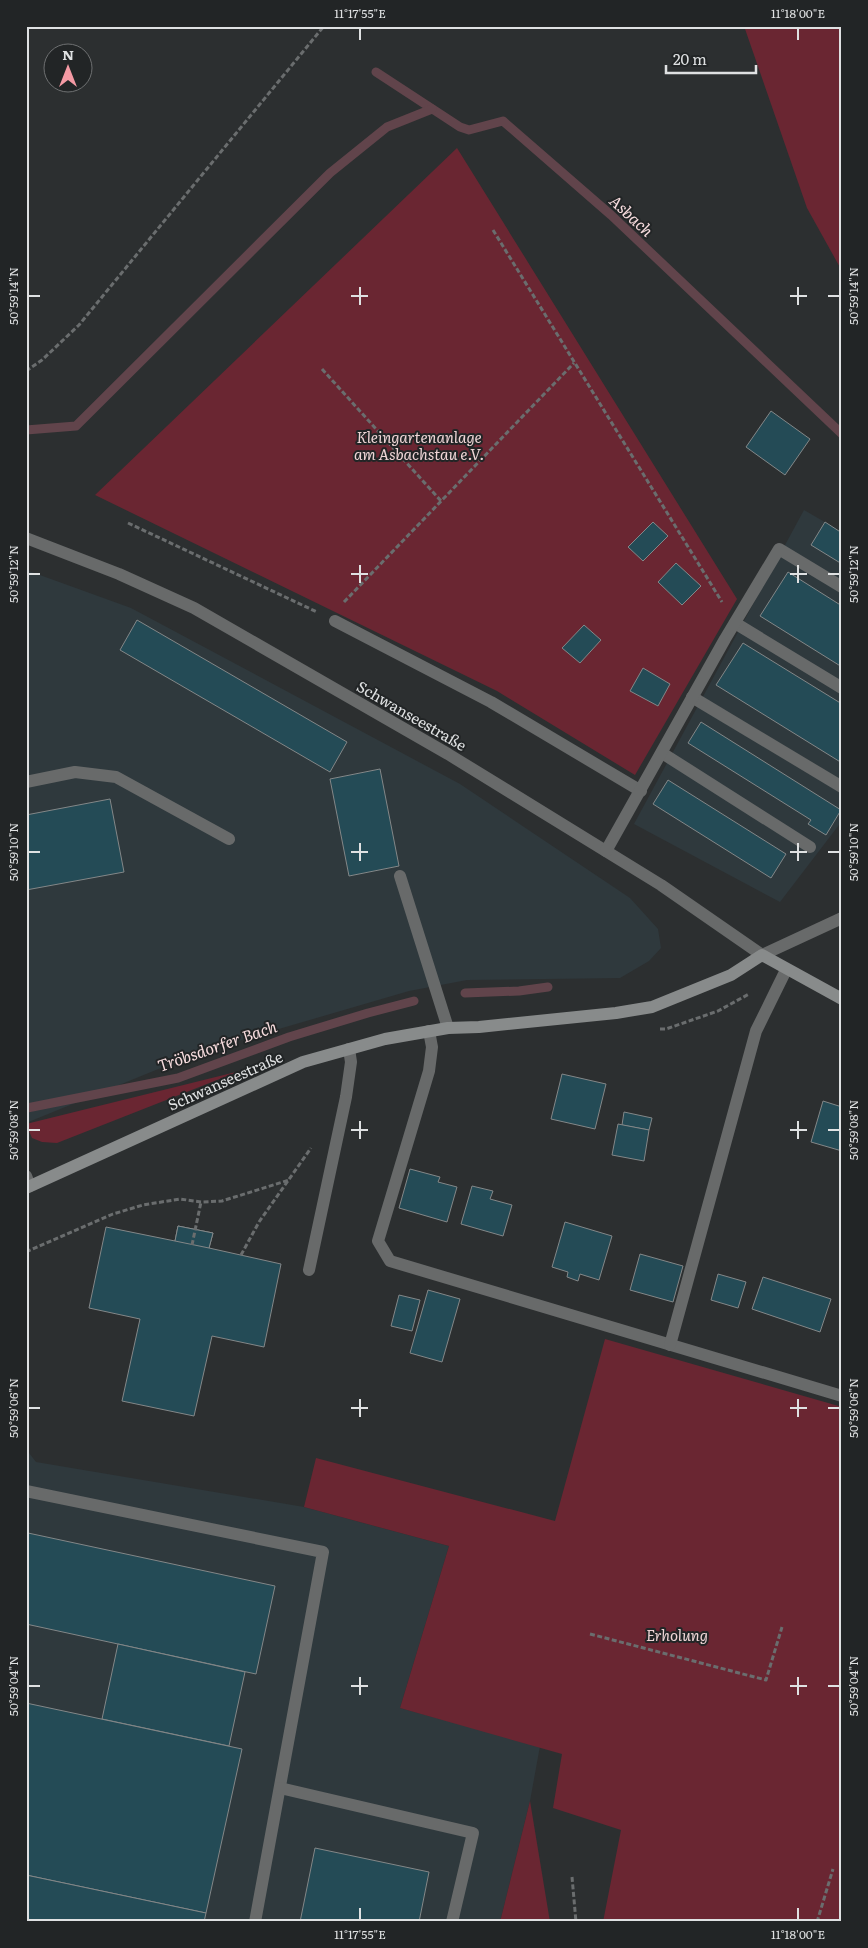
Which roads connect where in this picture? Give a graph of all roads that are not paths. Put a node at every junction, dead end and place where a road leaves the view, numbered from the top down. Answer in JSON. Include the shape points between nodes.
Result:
{"nodes":[{"id":1,"x":26,"y":538,"type":"edge"},
{"id":2,"x":842,"y":587,"type":"edge"},
{"id":3,"x":335,"y":621,"type":"road end"},
{"id":4,"x":735,"y":623,"type":"junction"},
{"id":5,"x":842,"y":688,"type":"edge"},
{"id":6,"x":692,"y":697,"type":"junction"},
{"id":7,"x":662,"y":753,"type":"junction"},
{"id":8,"x":26,"y":782,"type":"edge"},
{"id":9,"x":842,"y":787,"type":"edge"},
{"id":10,"x":641,"y":791,"type":"junction"},
{"id":11,"x":229,"y":839,"type":"dead end"},
{"id":12,"x":810,"y":848,"type":"dead end"},
{"id":13,"x":606,"y":852,"type":"junction"},
{"id":14,"x":400,"y":876,"type":"dead end"},
{"id":15,"x":842,"y":918,"type":"edge"},
{"id":16,"x":762,"y":955,"type":"junction"},
{"id":17,"x":786,"y":970,"type":"junction"},
{"id":18,"x":842,"y":999,"type":"edge"},
{"id":19,"x":448,"y":1028,"type":"junction"},
{"id":20,"x":430,"y":1031,"type":"junction"},
{"id":21,"x":349,"y":1049,"type":"junction"},
{"id":22,"x":28,"y":1183,"type":"edge"},
{"id":23,"x":308,"y":1270,"type":"dead end"},
{"id":24,"x":670,"y":1345,"type":"junction"},
{"id":25,"x":842,"y":1396,"type":"edge"},
{"id":26,"x":26,"y":1491,"type":"edge"},
{"id":27,"x":280,"y":1788,"type":"junction"},
{"id":28,"x":255,"y":1922,"type":"edge"},
{"id":29,"x":452,"y":1922,"type":"edge"}],
"edges":[{"from":1,"to":13,"type":"street","name":"Schwanseestraße","via":[[119,574],[194,608],[448,754]]},
{"from":2,"to":4,"type":"street","via":[[779,549]]},
{"from":3,"to":10,"type":"street","via":[[491,702]]},
{"from":4,"to":5,"type":"street"},
{"from":4,"to":6,"type":"street"},
{"from":6,"to":7,"type":"street"},
{"from":6,"to":9,"type":"street"},
{"from":7,"to":10,"type":"street"},
{"from":7,"to":12,"type":"street"},
{"from":8,"to":11,"type":"street","via":[[75,772],[116,777]]},
{"from":10,"to":13,"type":"street"},
{"from":13,"to":16,"type":"street","name":"Schwanseestraße"},
{"from":14,"to":19,"type":"street"},
{"from":15,"to":16,"type":"street"},
{"from":16,"to":17,"type":"street","name":"Schwanseestraße"},
{"from":16,"to":19,"type":"street","name":"Schwanseestraße","via":[[731,975],[652,1007]]},
{"from":17,"to":18,"type":"street","name":"Schwanseestraße"},
{"from":17,"to":24,"type":"street","via":[[756,1031]]},
{"from":19,"to":20,"type":"street","name":"Schwanseestraße"},
{"from":20,"to":21,"type":"street","name":"Schwanseestraße"},
{"from":20,"to":24,"type":"street","via":[[432,1047],[428,1071],[378,1241],[390,1261]]},
{"from":21,"to":22,"type":"street","name":"Schwanseestraße","via":[[302,1062]]},
{"from":21,"to":23,"type":"street","via":[[351,1062],[346,1097]]},
{"from":24,"to":25,"type":"street"},
{"from":26,"to":27,"type":"street","via":[[323,1552]]},
{"from":27,"to":28,"type":"street"},
{"from":27,"to":29,"type":"street","via":[[473,1833]]}]}
